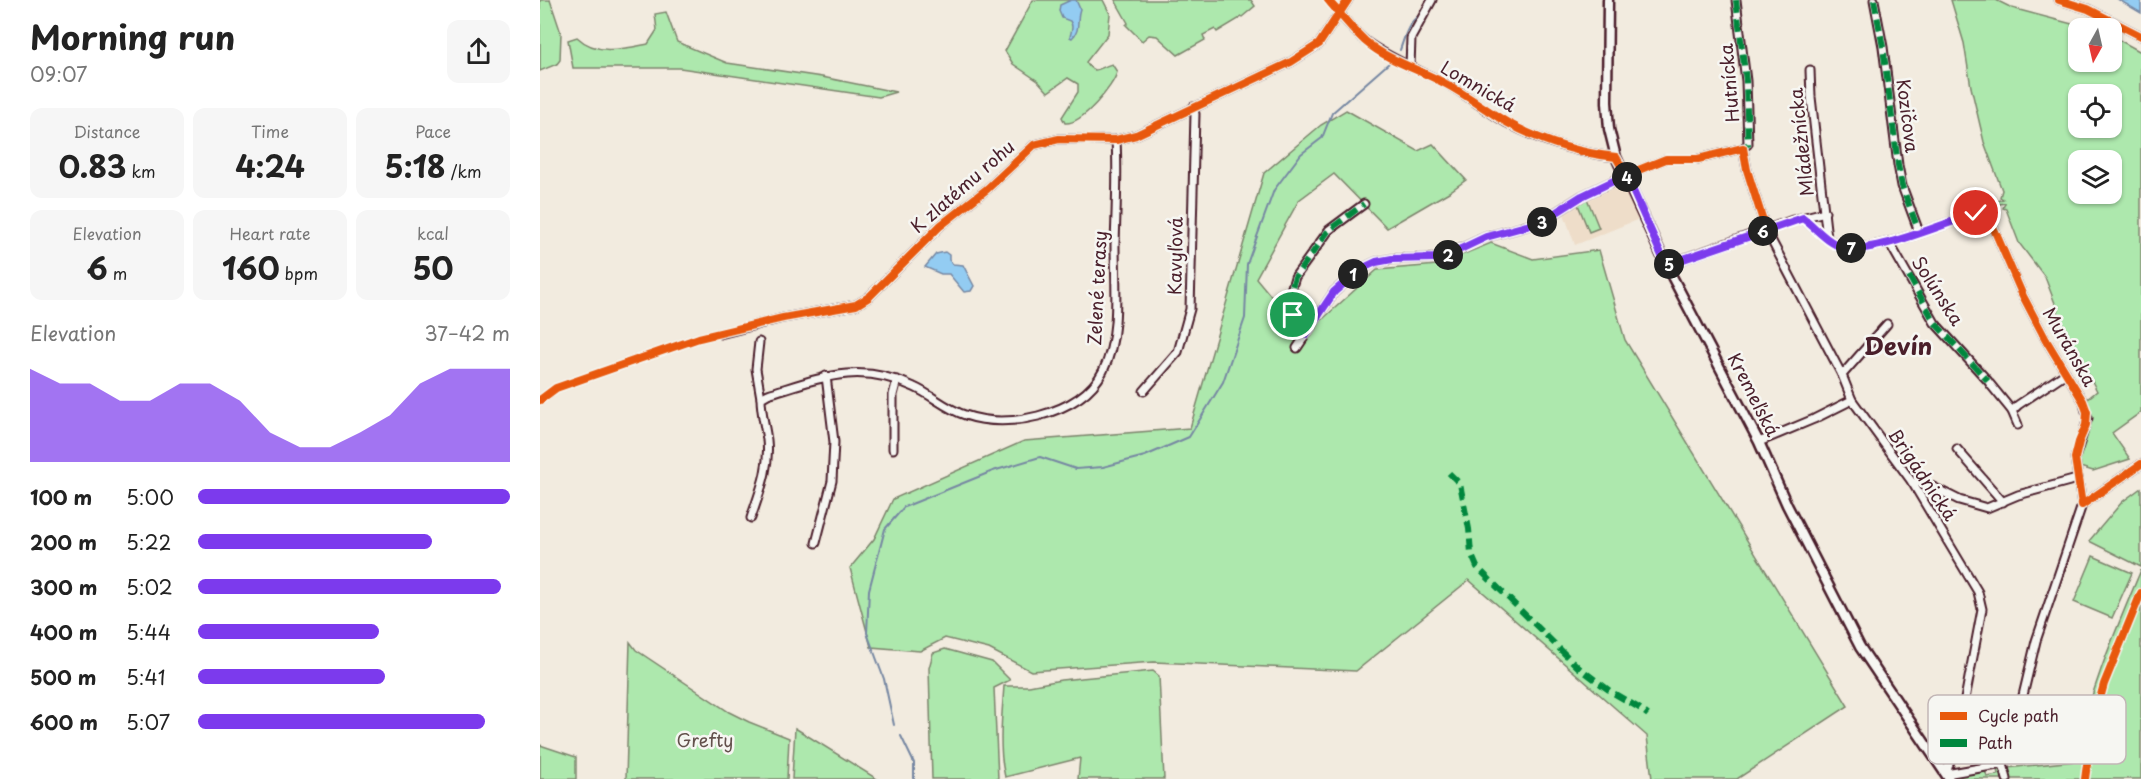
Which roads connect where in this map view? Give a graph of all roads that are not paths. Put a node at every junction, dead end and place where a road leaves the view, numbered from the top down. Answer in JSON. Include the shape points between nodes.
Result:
{"nodes":[{"id":1,"x":1348,"y":0,"type":"edge"},
{"id":2,"x":1432,"y":0,"type":"edge"},
{"id":3,"x":1608,"y":0,"type":"edge"},
{"id":4,"x":1736,"y":0,"type":"edge"},
{"id":5,"x":1874,"y":0,"type":"edge"},
{"id":6,"x":2059,"y":0,"type":"edge"},
{"id":7,"x":1339,"y":13,"type":"junction"},
{"id":8,"x":2141,"y":36,"type":"edge"},
{"id":9,"x":1410,"y":67,"type":"junction"},
{"id":10,"x":1810,"y":70,"type":"dead end"},
{"id":11,"x":1193,"y":107,"type":"junction"},
{"id":12,"x":1116,"y":140,"type":"junction"},
{"id":13,"x":1743,"y":148,"type":"junction"},
{"id":14,"x":1616,"y":157,"type":"junction"},
{"id":15,"x":1698,"y":159,"type":"joint"},
{"id":16,"x":1626,"y":175,"type":"junction"},
{"id":17,"x":1364,"y":204,"type":"dead end"},
{"id":18,"x":1825,"y":212,"type":"junction"},
{"id":19,"x":1803,"y":218,"type":"junction"},
{"id":20,"x":1766,"y":230,"type":"junction"},
{"id":21,"x":1918,"y":232,"type":"junction"},
{"id":22,"x":1827,"y":238,"type":"junction"},
{"id":23,"x":1889,"y":242,"type":"junction"},
{"id":24,"x":1666,"y":265,"type":"junction"},
{"id":25,"x":1887,"y":324,"type":"dead end"},
{"id":26,"x":720,"y":334,"type":"dead end"},
{"id":27,"x":1306,"y":334,"type":"junction"},
{"id":28,"x":759,"y":342,"type":"dead end"},
{"id":29,"x":1297,"y":348,"type":"dead end"},
{"id":30,"x":2066,"y":373,"type":"junction"},
{"id":31,"x":1842,"y":375,"type":"junction"},
{"id":32,"x":826,"y":376,"type":"junction"},
{"id":33,"x":897,"y":380,"type":"junction"},
{"id":34,"x":1144,"y":391,"type":"dead end"},
{"id":35,"x":761,"y":398,"type":"junction"},
{"id":36,"x":1852,"y":400,"type":"junction"},
{"id":37,"x":2012,"y":411,"type":"junction"},
{"id":38,"x":2018,"y":425,"type":"dead end"},
{"id":39,"x":1759,"y":442,"type":"junction"},
{"id":40,"x":893,"y":449,"type":"dead end"},
{"id":41,"x":1957,"y":449,"type":"dead end"},
{"id":42,"x":2141,"y":464,"type":"edge"},
{"id":43,"x":2077,"y":479,"type":"junction"},
{"id":44,"x":1912,"y":483,"type":"junction"},
{"id":45,"x":2003,"y":502,"type":"junction"},
{"id":46,"x":2082,"y":505,"type":"junction"},
{"id":47,"x":751,"y":518,"type":"dead end"},
{"id":48,"x":816,"y":543,"type":"dead end"},
{"id":49,"x":1966,"y":695,"type":"edge"},
{"id":50,"x":2023,"y":695,"type":"edge"},
{"id":51,"x":1928,"y":746,"type":"edge"},
{"id":52,"x":2003,"y":764,"type":"joint"},
{"id":53,"x":1948,"y":776,"type":"edge"},
{"id":54,"x":2007,"y":779,"type":"edge"}],
"edges":[{"from":1,"to":7,"type":"street","name":"K zlatému rohu"},
{"from":2,"to":9,"type":"street","via":[[1411,38]]},
{"from":3,"to":14,"type":"street","name":"Kremeľská","via":[[1606,102]]},
{"from":4,"to":13,"type":"street","name":"Hutnícka","via":[[1749,117],[1748,144]]},
{"from":5,"to":21,"type":"street","name":"Kozičova","via":[[1898,165]]},
{"from":6,"to":8,"type":"street","via":[[2088,9]]},
{"from":7,"to":9,"type":"street","name":"Lomnická","via":[[1366,41]]},
{"from":7,"to":11,"type":"street","name":"K zlatému rohu","via":[[1313,48]]},
{"from":9,"to":14,"type":"street","name":"Lomnická","via":[[1533,136]]},
{"from":10,"to":18,"type":"street","name":"Mládežnícka"},
{"from":11,"to":12,"type":"street","name":"K zlatému rohu","via":[[1136,135]]},
{"from":11,"to":34,"type":"street","name":"Kavyľová","via":[[1190,309],[1178,352]]},
{"from":12,"to":26,"type":"street","name":"K zlatému rohu","via":[[1059,139],[1034,145],[856,305]]},
{"from":12,"to":33,"type":"street","name":"Zelené terasy","via":[[1113,340],[1102,373],[1092,387],[1065,408],[1006,421],[965,415]]},
{"from":13,"to":15,"type":"street"},
{"from":13,"to":20,"type":"street","name":"Hutnícka"},
{"from":14,"to":16,"type":"street","name":"Kremeľská"},
{"from":15,"to":16,"type":"street","via":[[1666,159]]},
{"from":16,"to":24,"type":"street","name":"Kremeľská"},
{"from":16,"to":27,"type":"street","via":[[1541,222],[1486,237],[1446,256],[1392,259],[1359,270],[1334,292]]},
{"from":17,"to":27,"type":"street","via":[[1329,230],[1295,277],[1288,306]]},
{"from":18,"to":19,"type":"street","name":"Mládežnícka"},
{"from":18,"to":22,"type":"street","name":"Mládežnícka"},
{"from":19,"to":20,"type":"street","name":"Mládežnícka"},
{"from":19,"to":22,"type":"street"},
{"from":20,"to":24,"type":"street","name":"Mládežnícka"},
{"from":20,"to":31,"type":"street","name":"Brigádnická"},
{"from":21,"to":23,"type":"street"},
{"from":21,"to":30,"type":"street","name":"Muránska","via":[[1987,213],[2023,296]]},
{"from":22,"to":23,"type":"street","via":[[1846,248]]},
{"from":23,"to":37,"type":"street","name":"Solúnska","via":[[1935,323]]},
{"from":24,"to":39,"type":"street","name":"Kremeľská"},
{"from":25,"to":31,"type":"street"},
{"from":27,"to":29,"type":"street"},
{"from":28,"to":35,"type":"street","via":[[756,369]]},
{"from":30,"to":37,"type":"street"},
{"from":30,"to":43,"type":"street","name":"Muránska","via":[[2087,412],[2075,458]]},
{"from":31,"to":36,"type":"street","name":"Brigádnická"},
{"from":32,"to":33,"type":"street","name":"Zelené terasy","via":[[869,374]]},
{"from":32,"to":35,"type":"street","name":"Zelené terasy"},
{"from":32,"to":48,"type":"street","via":[[834,442],[832,481]]},
{"from":33,"to":40,"type":"street","via":[[893,395]]},
{"from":35,"to":47,"type":"street","via":[[767,472]]},
{"from":36,"to":39,"type":"street"},
{"from":36,"to":44,"type":"street","name":"Brigádnická"},
{"from":37,"to":38,"type":"street","name":"Solúnska"},
{"from":39,"to":51,"type":"street","name":"Kremeľská","via":[[1786,505],[1860,647]]},
{"from":41,"to":45,"type":"street"},
{"from":42,"to":46,"type":"street"},
{"from":43,"to":45,"type":"street"},
{"from":43,"to":46,"type":"street","name":"Muránska"},
{"from":44,"to":45,"type":"street","via":[[1925,483],[1977,507]]},
{"from":44,"to":49,"type":"street","name":"Brigádnická","via":[[1978,592],[1982,609]]},
{"from":46,"to":50,"type":"street","name":"Muránska","via":[[2036,641]]},
{"from":52,"to":53,"type":"street"},
{"from":52,"to":54,"type":"street"}]}
